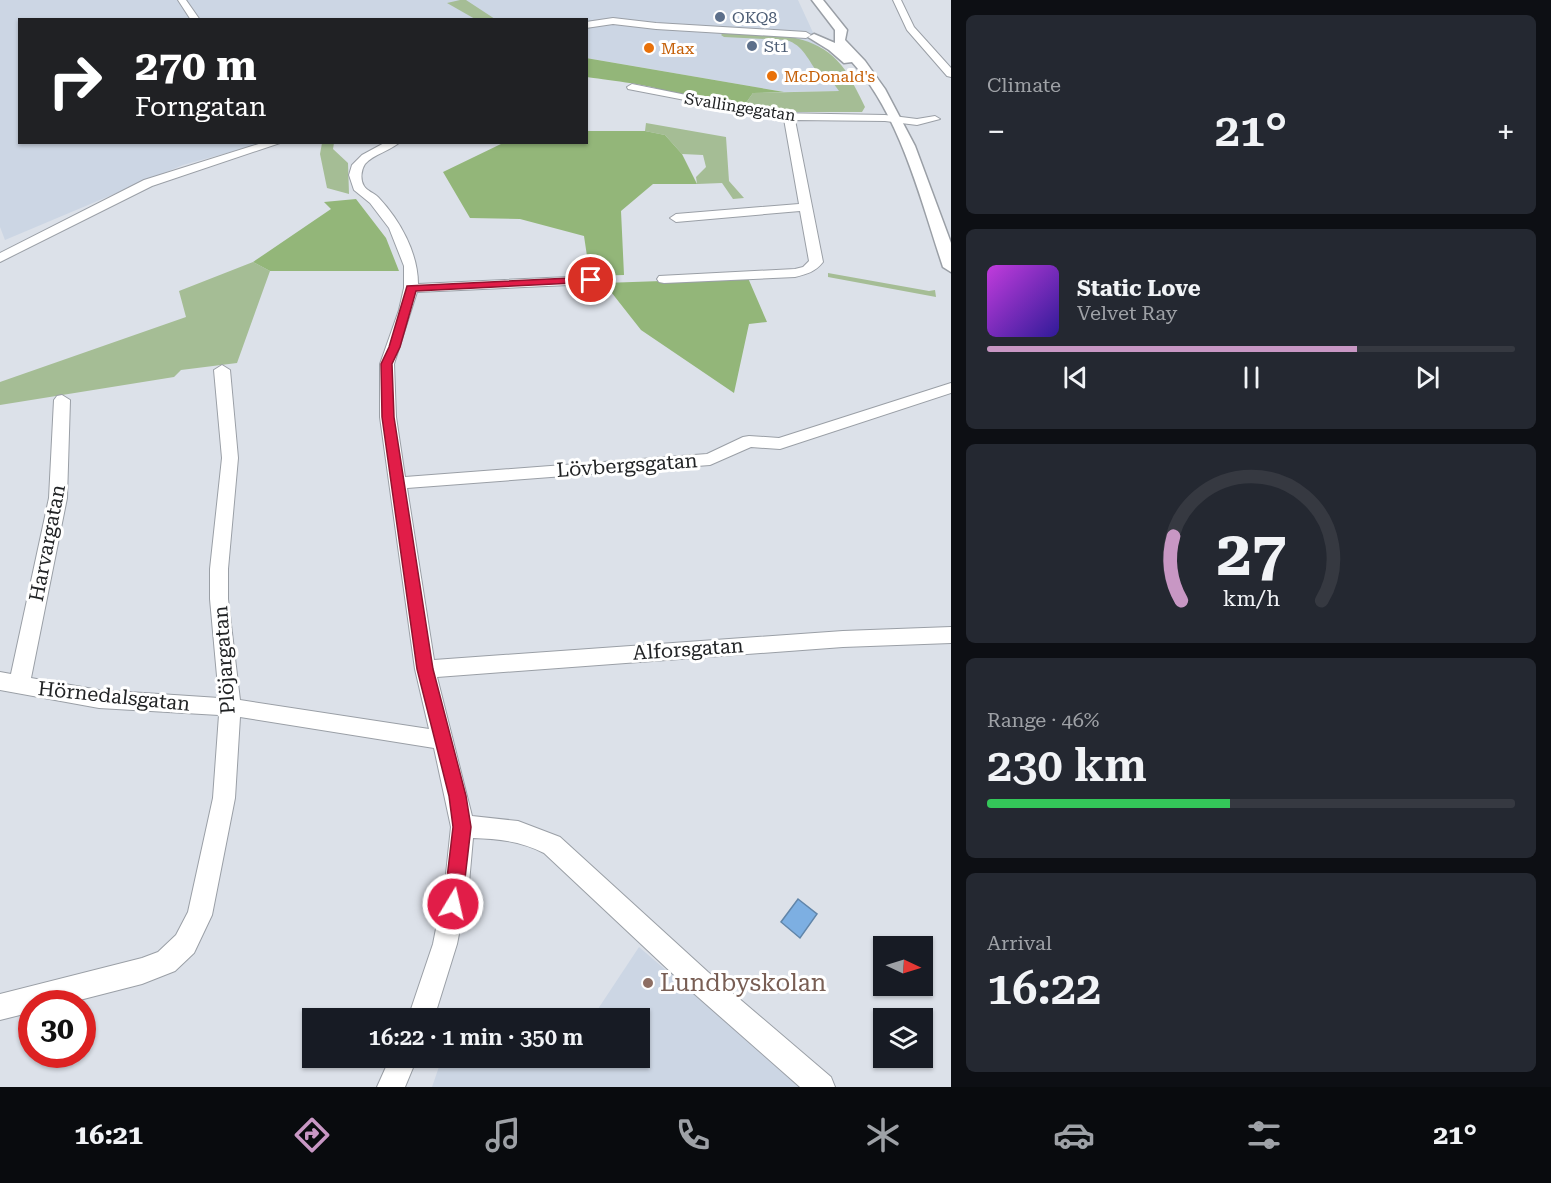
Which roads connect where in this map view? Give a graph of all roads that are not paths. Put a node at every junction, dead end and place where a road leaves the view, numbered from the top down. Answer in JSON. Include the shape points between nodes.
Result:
{"nodes":[{"id":1,"x":816,"y":0,"type":"edge"},
{"id":2,"x":897,"y":0,"type":"edge"},
{"id":3,"x":183,"y":4,"type":"edge"},
{"id":4,"x":195,"y":18,"type":"edge"},
{"id":5,"x":588,"y":26,"type":"edge"},
{"id":6,"x":812,"y":27,"type":"junction"},
{"id":7,"x":838,"y":32,"type":"junction"},
{"id":8,"x":951,"y":74,"type":"edge"},
{"id":9,"x":632,"y":87,"type":"dead end"},
{"id":10,"x":789,"y":117,"type":"junction"},
{"id":11,"x":892,"y":118,"type":"junction"},
{"id":12,"x":939,"y":119,"type":"dead end"},
{"id":13,"x":272,"y":144,"type":"edge"},
{"id":14,"x":391,"y":144,"type":"edge"},
{"id":15,"x":806,"y":207,"type":"junction"},
{"id":16,"x":676,"y":218,"type":"dead end"},
{"id":17,"x":0,"y":258,"type":"edge"},
{"id":18,"x":951,"y":267,"type":"edge"},
{"id":19,"x":664,"y":279,"type":"dead end"},
{"id":20,"x":591,"y":280,"type":"dead end"},
{"id":21,"x":411,"y":288,"type":"junction"},
{"id":22,"x":222,"y":370,"type":"dead end"},
{"id":23,"x":951,"y":388,"type":"edge"},
{"id":24,"x":62,"y":400,"type":"dead end"},
{"id":25,"x":398,"y":483,"type":"junction"},
{"id":26,"x":951,"y":635,"type":"edge"},
{"id":27,"x":425,"y":669,"type":"junction"},
{"id":28,"x":10,"y":683,"type":"edge"},
{"id":29,"x":230,"y":707,"type":"junction"},
{"id":30,"x":442,"y":740,"type":"junction"},
{"id":31,"x":462,"y":827,"type":"junction"},
{"id":32,"x":0,"y":1006,"type":"edge"},
{"id":33,"x":424,"y":1008,"type":"edge"},
{"id":34,"x":400,"y":1068,"type":"edge"},
{"id":35,"x":391,"y":1087,"type":"edge"},
{"id":36,"x":821,"y":1087,"type":"edge"}],
"edges":[{"from":1,"to":6,"type":"street"},
{"from":1,"to":7,"type":"street"},
{"from":2,"to":8,"type":"street","via":[[910,28]]},
{"from":3,"to":4,"type":"street"},
{"from":5,"to":6,"type":"street"},
{"from":6,"to":7,"type":"street"},
{"from":6,"to":11,"type":"street","via":[[854,65]]},
{"from":7,"to":11,"type":"street","via":[[839,41],[858,58],[882,93]]},
{"from":9,"to":10,"type":"street","name":"Svallingegatan"},
{"from":10,"to":11,"type":"street","name":"Svallingegatan"},
{"from":10,"to":15,"type":"street"},
{"from":11,"to":12,"type":"street","name":"Svallingegatan","via":[[916,122]]},
{"from":11,"to":18,"type":"street"},
{"from":13,"to":17,"type":"street","via":[[148,183]]},
{"from":14,"to":21,"type":"street","via":[[366,157],[355,175],[358,187],[374,200],[404,246],[411,266]]},
{"from":15,"to":16,"type":"street"},
{"from":15,"to":19,"type":"street","via":[[816,262],[808,270]]},
{"from":20,"to":21,"type":"street"},
{"from":21,"to":25,"type":"street","via":[[387,364],[388,417]]},
{"from":22,"to":29,"type":"street","name":"Plöjargatan","via":[[230,458],[219,599]]},
{"from":23,"to":25,"type":"street","name":"Lövbergsgatan","via":[[780,444],[749,441],[711,459]]},
{"from":24,"to":28,"type":"street","name":"Harvargatan","via":[[58,498]]},
{"from":25,"to":27,"type":"street"},
{"from":26,"to":27,"type":"street","name":"Alforsgatan","via":[[820,640]]},
{"from":27,"to":30,"type":"street"},
{"from":28,"to":29,"type":"street","name":"Hörnedalsgatan","via":[[99,699]]},
{"from":29,"to":30,"type":"street","name":"Hörnedalsgatan"},
{"from":29,"to":32,"type":"street","name":"Plöjargatan","via":[[224,798],[213,858],[200,915],[185,944],[166,962],[142,971]]},
{"from":30,"to":31,"type":"street"},
{"from":31,"to":33,"type":"street","via":[[457,884],[445,944]]},
{"from":31,"to":36,"type":"street","via":[[530,833],[552,845]]},
{"from":34,"to":35,"type":"street"}]}
